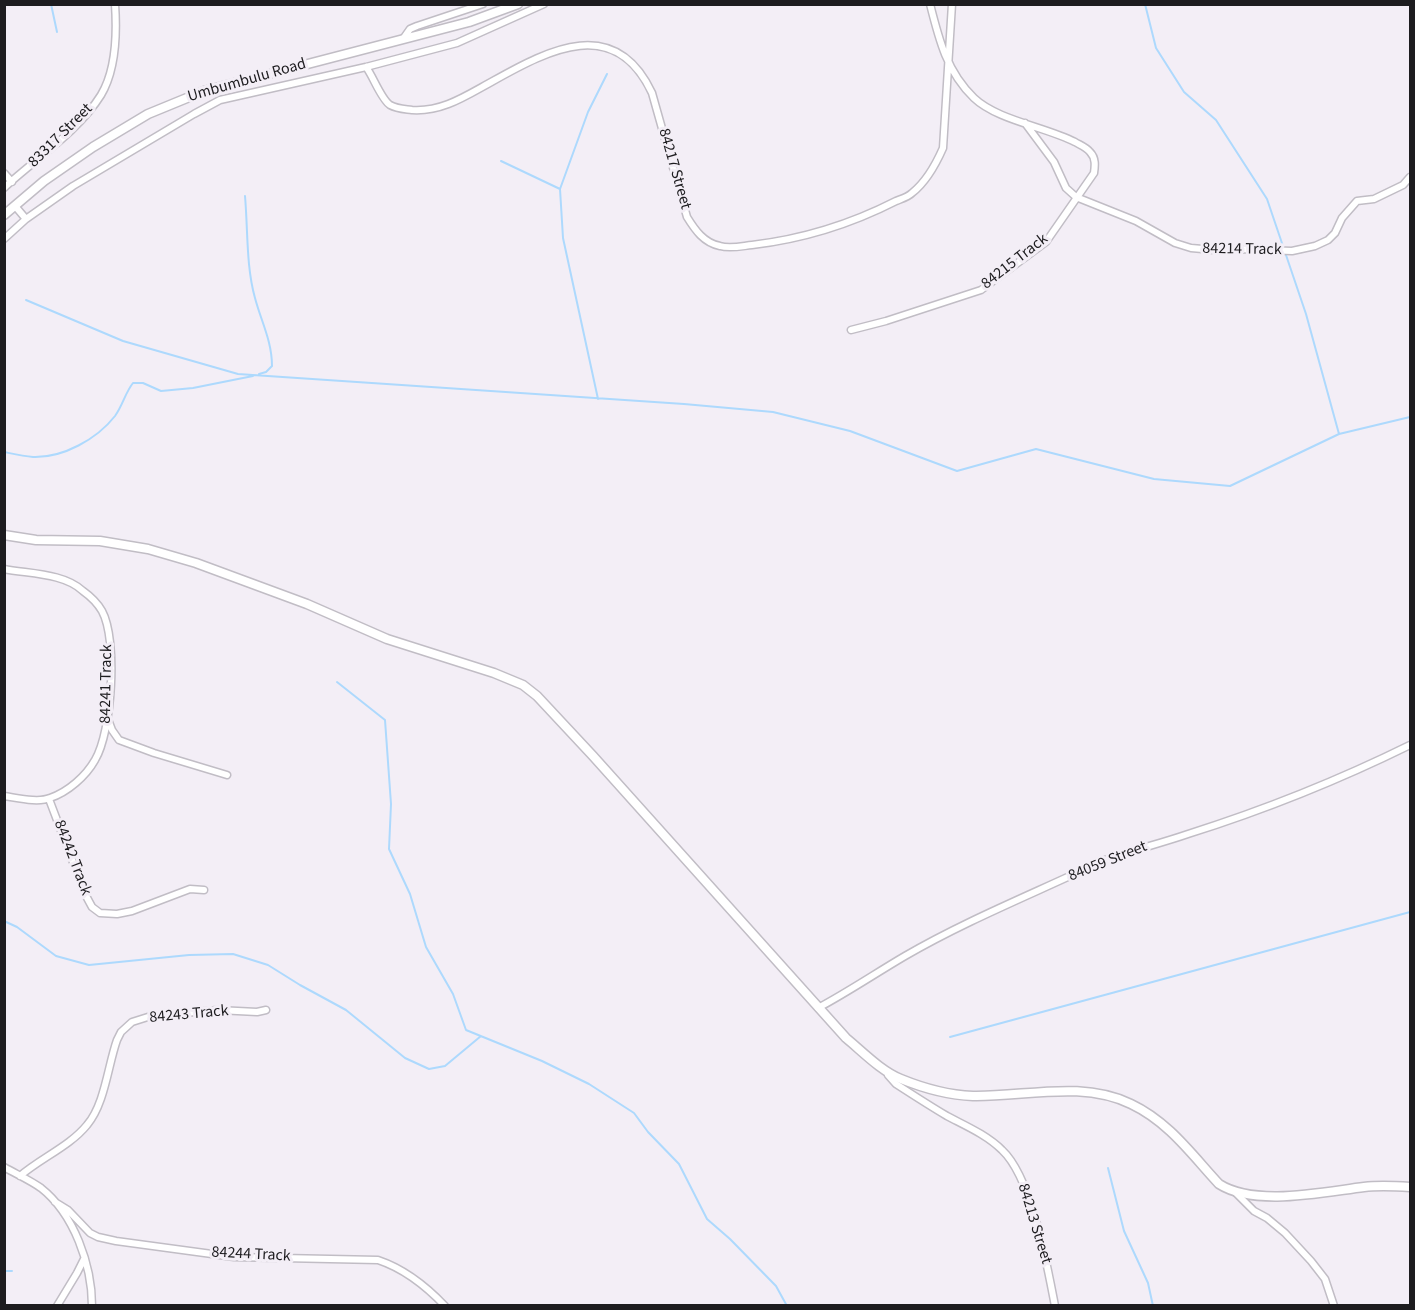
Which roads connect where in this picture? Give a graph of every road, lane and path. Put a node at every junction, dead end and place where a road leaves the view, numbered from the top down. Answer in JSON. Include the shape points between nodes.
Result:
{"nodes":[{"id":1,"x":115,"y":4,"type":"edge"},
{"id":2,"x":483,"y":4,"type":"edge"},
{"id":3,"x":518,"y":4,"type":"edge"},
{"id":4,"x":544,"y":4,"type":"edge"},
{"id":5,"x":930,"y":4,"type":"edge"},
{"id":6,"x":952,"y":4,"type":"edge"},
{"id":7,"x":403,"y":39,"type":"junction"},
{"id":8,"x":949,"y":66,"type":"junction"},
{"id":9,"x":366,"y":67,"type":"junction"},
{"id":10,"x":216,"y":87,"type":"junction"},
{"id":11,"x":220,"y":100,"type":"junction"},
{"id":12,"x":1025,"y":123,"type":"junction"},
{"id":13,"x":4,"y":173,"type":"edge"},
{"id":14,"x":1410,"y":177,"type":"edge"},
{"id":15,"x":12,"y":182,"type":"junction"},
{"id":16,"x":4,"y":188,"type":"edge"},
{"id":17,"x":1076,"y":197,"type":"junction"},
{"id":18,"x":15,"y":206,"type":"junction"},
{"id":19,"x":5,"y":214,"type":"edge"},
{"id":20,"x":26,"y":219,"type":"junction"},
{"id":21,"x":4,"y":239,"type":"edge"},
{"id":22,"x":851,"y":330,"type":"dead end"},
{"id":23,"x":4,"y":535,"type":"edge"},
{"id":24,"x":4,"y":569,"type":"edge"},
{"id":25,"x":108,"y":719,"type":"junction"},
{"id":26,"x":1410,"y":745,"type":"edge"},
{"id":27,"x":227,"y":775,"type":"dead end"},
{"id":28,"x":4,"y":796,"type":"edge"},
{"id":29,"x":50,"y":799,"type":"junction"},
{"id":30,"x":204,"y":890,"type":"dead end"},
{"id":31,"x":818,"y":1008,"type":"junction"},
{"id":32,"x":266,"y":1010,"type":"dead end"},
{"id":33,"x":882,"y":1067,"type":"junction"},
{"id":34,"x":4,"y":1167,"type":"edge"},
{"id":35,"x":20,"y":1176,"type":"junction"},
{"id":36,"x":1410,"y":1187,"type":"edge"},
{"id":37,"x":1236,"y":1193,"type":"junction"},
{"id":38,"x":55,"y":1202,"type":"junction"},
{"id":39,"x":84,"y":1258,"type":"junction"},
{"id":40,"x":57,"y":1305,"type":"edge"},
{"id":41,"x":92,"y":1305,"type":"edge"},
{"id":42,"x":446,"y":1305,"type":"edge"},
{"id":43,"x":1055,"y":1305,"type":"edge"},
{"id":44,"x":1334,"y":1305,"type":"edge"}],
"edges":[{"from":1,"to":15,"type":"street","name":"83317 Street","via":[[113,52],[101,94],[62,139]]},
{"from":2,"to":7,"type":"street","via":[[410,29]]},
{"from":3,"to":7,"type":"street","name":"Umbumbulu Road"},
{"from":4,"to":9,"type":"street","via":[[457,43]]},
{"from":5,"to":8,"type":"street"},
{"from":6,"to":8,"type":"street","name":"84217 Street"},
{"from":7,"to":10,"type":"street","name":"Umbumbulu Road"},
{"from":8,"to":9,"type":"street","name":"84217 Street","via":[[943,148],[936,164],[911,194],[831,229],[737,247],[710,242],[699,235],[687,217],[648,85],[632,61],[608,46],[585,45],[554,52],[432,110],[400,109],[388,104]]},
{"from":8,"to":12,"type":"street","via":[[976,100]]},
{"from":9,"to":11,"type":"street"},
{"from":10,"to":11,"type":"street"},
{"from":10,"to":18,"type":"street","name":"Umbumbulu Road","via":[[148,114],[63,168]]},
{"from":11,"to":20,"type":"street","via":[[73,186]]},
{"from":12,"to":17,"type":"street","via":[[1054,162],[1066,188]]},
{"from":12,"to":17,"type":"street","name":"84215 Track","via":[[1089,150],[1095,163],[1094,173]]},
{"from":13,"to":15,"type":"street"},
{"from":14,"to":17,"type":"street","name":"84214 Track","via":[[1403,185],[1374,199],[1357,201],[1328,240],[1292,251],[1191,248]]},
{"from":15,"to":16,"type":"street","name":"83317 Street"},
{"from":17,"to":22,"type":"street","name":"84215 Track","via":[[1046,242],[981,290]]},
{"from":18,"to":19,"type":"street","name":"Umbumbulu Road"},
{"from":18,"to":20,"type":"street"},
{"from":20,"to":21,"type":"street"},
{"from":23,"to":31,"type":"street","via":[[100,541],[152,550],[308,604],[387,639],[523,685],[593,756]]},
{"from":24,"to":25,"type":"street","name":"84241 Track","via":[[70,582],[102,611],[111,657]]},
{"from":25,"to":27,"type":"street","via":[[119,740]]},
{"from":25,"to":29,"type":"street","name":"84241 Track","via":[[95,761],[76,783]]},
{"from":26,"to":31,"type":"street","name":"84059 Street","via":[[1286,799],[1100,862],[905,956]]},
{"from":28,"to":29,"type":"street"},
{"from":29,"to":30,"type":"street","name":"84242 Track","via":[[85,894],[100,913],[117,914],[190,889]]},
{"from":31,"to":33,"type":"street","via":[[846,1038]]},
{"from":32,"to":35,"type":"street","name":"84243 Track","via":[[218,1010],[151,1016],[132,1022],[117,1040],[88,1124]]},
{"from":33,"to":37,"type":"street","via":[[923,1086],[971,1096],[1065,1090],[1116,1098],[1164,1125],[1219,1184]]},
{"from":33,"to":43,"type":"street","name":"84213 Street","via":[[896,1084],[1003,1150],[1017,1169],[1042,1245]]},
{"from":34,"to":35,"type":"street","name":"84244 Track"},
{"from":35,"to":38,"type":"street","name":"84244 Track"},
{"from":36,"to":37,"type":"street","via":[[1268,1196]]},
{"from":37,"to":44,"type":"street","via":[[1285,1233],[1311,1261],[1325,1280]]},
{"from":38,"to":39,"type":"street","via":[[78,1236]]},
{"from":38,"to":42,"type":"street","name":"84244 Track","via":[[90,1233],[116,1241],[234,1257],[378,1260],[406,1273]]},
{"from":39,"to":40,"type":"street"},
{"from":39,"to":41,"type":"street"}]}
